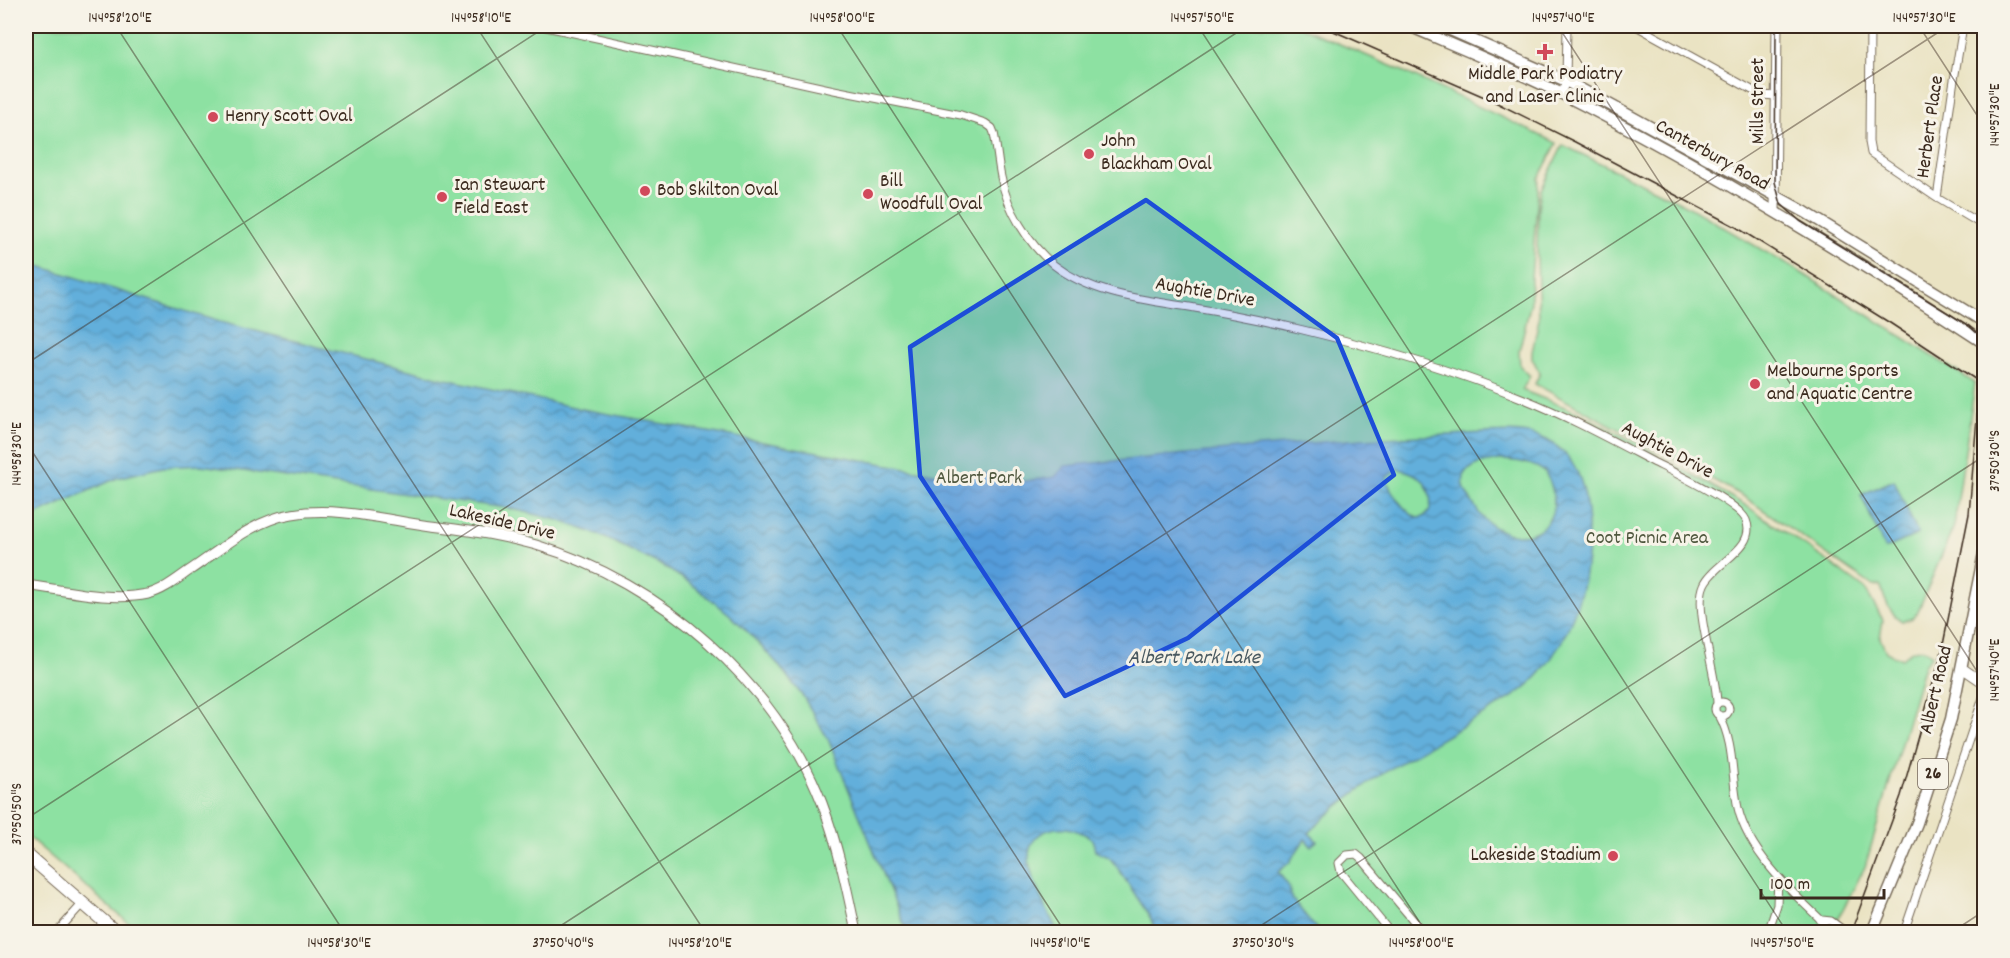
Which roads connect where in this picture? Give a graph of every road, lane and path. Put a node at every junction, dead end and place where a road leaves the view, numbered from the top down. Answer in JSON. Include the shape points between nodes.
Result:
{"nodes":[{"id":1,"x":542,"y":26,"type":"edge"},
{"id":2,"x":1409,"y":26,"type":"edge"},
{"id":3,"x":1441,"y":26,"type":"edge"},
{"id":4,"x":1567,"y":26,"type":"edge"},
{"id":5,"x":1636,"y":26,"type":"edge"},
{"id":6,"x":1777,"y":26,"type":"edge"},
{"id":7,"x":1870,"y":26,"type":"edge"},
{"id":8,"x":1963,"y":26,"type":"edge"},
{"id":9,"x":1566,"y":81,"type":"junction"},
{"id":10,"x":1561,"y":94,"type":"junction"},
{"id":11,"x":1777,"y":96,"type":"junction"},
{"id":12,"x":1776,"y":197,"type":"junction"},
{"id":13,"x":1937,"y":198,"type":"junction"},
{"id":14,"x":1775,"y":212,"type":"junction"},
{"id":15,"x":1984,"y":226,"type":"edge"},
{"id":16,"x":1984,"y":322,"type":"edge"},
{"id":17,"x":1984,"y":343,"type":"edge"},
{"id":18,"x":1984,"y":553,"type":"edge"},
{"id":19,"x":26,"y":585,"type":"edge"},
{"id":20,"x":1962,"y":668,"type":"junction"},
{"id":21,"x":1984,"y":683,"type":"edge"},
{"id":22,"x":1716,"y":684,"type":"junction"},
{"id":23,"x":1984,"y":695,"type":"edge"},
{"id":24,"x":1717,"y":704,"type":"junction"},
{"id":25,"x":1728,"y":708,"type":"junction"},
{"id":26,"x":1719,"y":715,"type":"junction"},
{"id":27,"x":1727,"y":730,"type":"junction"},
{"id":28,"x":26,"y":854,"type":"edge"},
{"id":29,"x":1778,"y":877,"type":"junction"},
{"id":30,"x":82,"y":903,"type":"junction"},
{"id":31,"x":1822,"y":921,"type":"junction"},
{"id":32,"x":57,"y":933,"type":"edge"},
{"id":33,"x":116,"y":933,"type":"edge"},
{"id":34,"x":856,"y":933,"type":"edge"},
{"id":35,"x":1390,"y":933,"type":"edge"},
{"id":36,"x":1423,"y":933,"type":"edge"},
{"id":37,"x":1768,"y":933,"type":"edge"},
{"id":38,"x":1828,"y":933,"type":"edge"},
{"id":39,"x":1846,"y":933,"type":"edge"},
{"id":40,"x":1872,"y":933,"type":"edge"},
{"id":41,"x":1904,"y":933,"type":"edge"}],
"edges":[{"from":1,"to":22,"type":"street","name":"Aughtie Drive","via":[[983,122],[994,133],[1003,185],[1020,224],[1049,261],[1075,279],[1123,295],[1304,330],[1470,379],[1566,418],[1705,489],[1739,510],[1747,521],[1748,531],[1740,547],[1711,574],[1701,596]]},
{"from":2,"to":10,"type":"main road","name":"Canterbury Road"},
{"from":3,"to":9,"type":"main road","name":"Canterbury Road"},
{"from":4,"to":9,"type":"street"},
{"from":5,"to":11,"type":"street","via":[[1761,95]]},
{"from":6,"to":11,"type":"street","name":"Mills Street"},
{"from":7,"to":13,"type":"street","via":[[1871,153]]},
{"from":8,"to":13,"type":"street","name":"Herbert Place"},
{"from":9,"to":10,"type":"street"},
{"from":9,"to":12,"type":"main road","name":"Canterbury Road"},
{"from":10,"to":14,"type":"main road","name":"Canterbury Road"},
{"from":11,"to":12,"type":"street","name":"Mills Street"},
{"from":12,"to":14,"type":"street","name":"Mills Street"},
{"from":12,"to":16,"type":"main road","name":"Canterbury Road"},
{"from":13,"to":15,"type":"street"},
{"from":14,"to":17,"type":"main road","name":"Canterbury Road"},
{"from":18,"to":20,"type":"main road","name":"Albert Road","number":"26"},
{"from":19,"to":34,"type":"street","name":"Lakeside Drive","via":[[106,596],[149,594],[255,527],[280,517],[327,511],[490,534],[538,545],[571,558],[636,590],[675,616],[720,653],[758,695],[801,759],[822,803]]},
{"from":20,"to":21,"type":"street"},
{"from":20,"to":40,"type":"main road","name":"Albert Road","number":"26","via":[[1951,719],[1917,823]]},
{"from":22,"to":24,"type":"street","name":"Aughtie Drive"},
{"from":22,"to":25,"type":"street","name":"Aughtie Drive"},
{"from":23,"to":41,"type":"street"},
{"from":24,"to":25,"type":"street","via":[[1721,702]]},
{"from":24,"to":26,"type":"street"},
{"from":25,"to":26,"type":"street","via":[[1725,715]]},
{"from":25,"to":27,"type":"street"},
{"from":26,"to":27,"type":"street"},
{"from":27,"to":29,"type":"street","via":[[1743,823]]},
{"from":28,"to":30,"type":"highway"},
{"from":29,"to":31,"type":"street"},
{"from":29,"to":37,"type":"street","via":[[1777,905]]},
{"from":30,"to":32,"type":"street"},
{"from":30,"to":33,"type":"highway"},
{"from":31,"to":38,"type":"street"},
{"from":31,"to":39,"type":"street","via":[[1831,921]]},
{"from":35,"to":36,"type":"street","via":[[1341,872],[1339,863],[1347,855],[1361,858]]}]}
